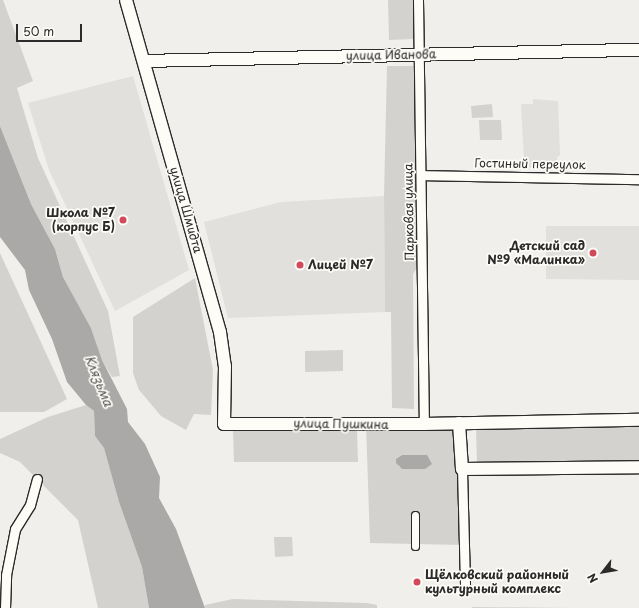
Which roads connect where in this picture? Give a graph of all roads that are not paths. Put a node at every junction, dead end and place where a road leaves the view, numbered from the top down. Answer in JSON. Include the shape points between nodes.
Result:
{"nodes":[{"id":1,"x":126,"y":0,"type":"edge"},
{"id":2,"x":418,"y":0,"type":"edge"},
{"id":3,"x":639,"y":50,"type":"edge"},
{"id":4,"x":418,"y":55,"type":"junction"},
{"id":5,"x":144,"y":61,"type":"junction"},
{"id":6,"x":421,"y":175,"type":"junction"},
{"id":7,"x":639,"y":179,"type":"edge"},
{"id":8,"x":639,"y":420,"type":"edge"},
{"id":9,"x":459,"y":423,"type":"junction"},
{"id":10,"x":224,"y":424,"type":"joint"},
{"id":11,"x":424,"y":424,"type":"junction"},
{"id":12,"x":639,"y":467,"type":"edge"},
{"id":13,"x":462,"y":470,"type":"junction"},
{"id":14,"x":37,"y":479,"type":"dead end"},
{"id":15,"x":415,"y":515,"type":"dead end"},
{"id":16,"x":415,"y":546,"type":"dead end"},
{"id":17,"x":465,"y":587,"type":"dead end"},
{"id":18,"x":5,"y":608,"type":"edge"}],
"edges":[{"from":1,"to":5,"type":"street","name":"улица Шмидта"},
{"from":2,"to":4,"type":"street","name":"Парковая улица"},
{"from":3,"to":4,"type":"street","name":"улица Иванова"},
{"from":4,"to":5,"type":"street","name":"улица Иванова"},
{"from":4,"to":6,"type":"street","name":"Парковая улица"},
{"from":5,"to":10,"type":"street","name":"улица Шмидта","via":[[220,332],[225,366]]},
{"from":6,"to":7,"type":"street","name":"Гостиный переулок"},
{"from":6,"to":11,"type":"street","name":"Парковая улица"},
{"from":8,"to":9,"type":"street","name":"улица Пушкина"},
{"from":9,"to":11,"type":"street","name":"улица Пушкина"},
{"from":9,"to":13,"type":"street"},
{"from":10,"to":11,"type":"street","name":"улица Пушкина"},
{"from":12,"to":13,"type":"street"},
{"from":13,"to":17,"type":"street"},
{"from":14,"to":18,"type":"street","via":[[30,505],[15,529],[6,575]]},
{"from":15,"to":16,"type":"street"}]}
